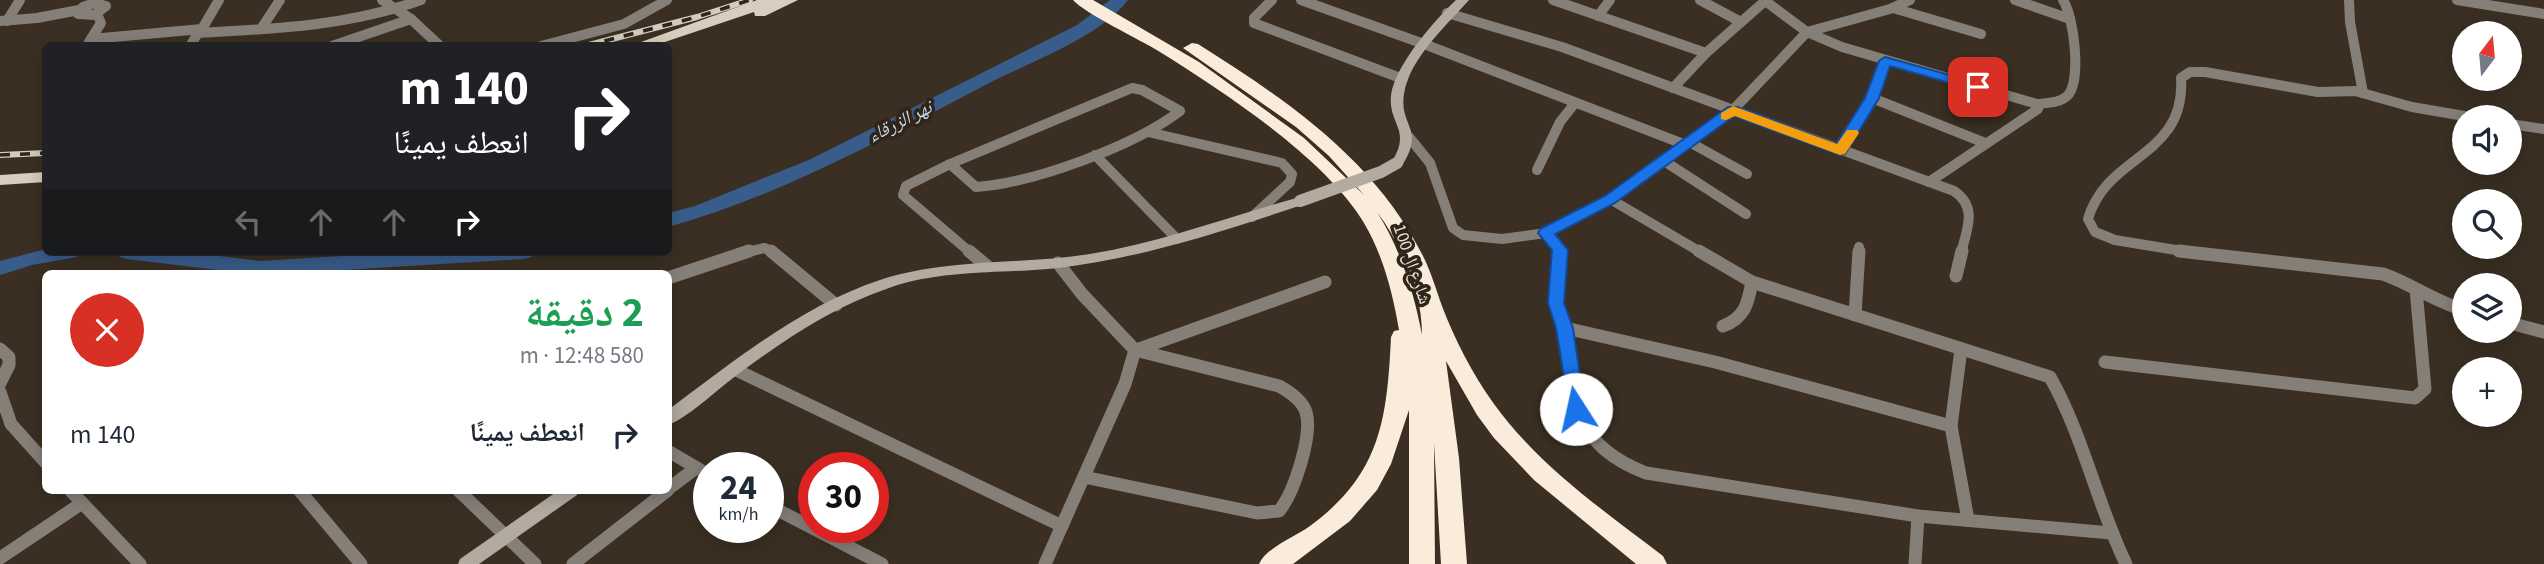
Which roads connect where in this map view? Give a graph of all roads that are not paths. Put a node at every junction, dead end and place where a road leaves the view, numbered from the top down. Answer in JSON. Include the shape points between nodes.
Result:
{"nodes":[{"id":1,"x":20,"y":0,"type":"edge"},
{"id":2,"x":219,"y":0,"type":"edge"},
{"id":3,"x":280,"y":0,"type":"edge"},
{"id":4,"x":382,"y":0,"type":"edge"},
{"id":5,"x":421,"y":0,"type":"edge"},
{"id":6,"x":667,"y":0,"type":"edge"},
{"id":7,"x":769,"y":0,"type":"edge"},
{"id":8,"x":791,"y":0,"type":"edge"},
{"id":9,"x":1081,"y":0,"type":"edge"},
{"id":10,"x":1110,"y":0,"type":"edge"},
{"id":11,"x":1272,"y":0,"type":"edge"},
{"id":12,"x":1301,"y":0,"type":"edge"},
{"id":13,"x":1464,"y":0,"type":"edge"},
{"id":14,"x":1553,"y":0,"type":"edge"},
{"id":15,"x":1610,"y":0,"type":"edge"},
{"id":16,"x":1700,"y":0,"type":"edge"},
{"id":17,"x":1910,"y":0,"type":"edge"},
{"id":18,"x":2014,"y":0,"type":"edge"},
{"id":19,"x":2063,"y":0,"type":"edge"},
{"id":20,"x":2349,"y":0,"type":"edge"},
{"id":21,"x":2457,"y":0,"type":"edge"},
{"id":22,"x":1765,"y":1,"type":"edge"},
{"id":23,"x":109,"y":2,"type":"edge"},
{"id":24,"x":1324,"y":3,"type":"edge"},
{"id":25,"x":84,"y":5,"type":"edge"},
{"id":26,"x":1892,"y":8,"type":"junction"},
{"id":27,"x":398,"y":9,"type":"junction"},
{"id":28,"x":1447,"y":13,"type":"junction"},
{"id":29,"x":97,"y":14,"type":"junction"},
{"id":30,"x":2544,"y":14,"type":"edge"},
{"id":31,"x":1598,"y":16,"type":"junction"},
{"id":32,"x":411,"y":19,"type":"junction"},
{"id":33,"x":2070,"y":19,"type":"junction"},
{"id":34,"x":3,"y":21,"type":"edge"},
{"id":35,"x":1741,"y":22,"type":"junction"},
{"id":36,"x":261,"y":29,"type":"junction"},
{"id":37,"x":200,"y":31,"type":"junction"},
{"id":38,"x":1807,"y":32,"type":"junction"},
{"id":39,"x":1981,"y":34,"type":"dead end"},
{"id":40,"x":89,"y":42,"type":"edge"},
{"id":41,"x":193,"y":42,"type":"edge"},
{"id":42,"x":344,"y":42,"type":"edge"},
{"id":43,"x":436,"y":42,"type":"edge"},
{"id":44,"x":556,"y":42,"type":"edge"},
{"id":45,"x":650,"y":42,"type":"edge"},
{"id":46,"x":672,"y":43,"type":"edge"},
{"id":47,"x":1424,"y":44,"type":"junction"},
{"id":48,"x":1187,"y":52,"type":"junction"},
{"id":49,"x":1706,"y":54,"type":"junction"},
{"id":50,"x":1885,"y":61,"type":"junction"},
{"id":51,"x":1403,"y":79,"type":"junction"},
{"id":52,"x":1673,"y":88,"type":"junction"},
{"id":53,"x":2363,"y":93,"type":"junction"},
{"id":54,"x":1872,"y":98,"type":"junction"},
{"id":55,"x":1576,"y":103,"type":"junction"},
{"id":56,"x":2037,"y":104,"type":"junction"},
{"id":57,"x":1733,"y":110,"type":"junction"},
{"id":58,"x":2452,"y":114,"type":"edge"},
{"id":59,"x":2522,"y":126,"type":"edge"},
{"id":60,"x":2544,"y":130,"type":"edge"},
{"id":61,"x":1148,"y":132,"type":"junction"},
{"id":62,"x":1409,"y":137,"type":"junction"},
{"id":63,"x":1985,"y":143,"type":"junction"},
{"id":64,"x":1688,"y":144,"type":"junction"},
{"id":65,"x":1840,"y":150,"type":"junction"},
{"id":66,"x":1095,"y":155,"type":"junction"},
{"id":67,"x":1664,"y":161,"type":"junction"},
{"id":68,"x":950,"y":164,"type":"junction"},
{"id":69,"x":42,"y":167,"type":"edge"},
{"id":70,"x":0,"y":170,"type":"edge"},
{"id":71,"x":1537,"y":170,"type":"dead end"},
{"id":72,"x":1747,"y":174,"type":"dead end"},
{"id":73,"x":42,"y":177,"type":"edge"},
{"id":74,"x":0,"y":180,"type":"edge"},
{"id":75,"x":1929,"y":182,"type":"junction"},
{"id":76,"x":1610,"y":199,"type":"junction"},
{"id":77,"x":1746,"y":214,"type":"dead end"},
{"id":78,"x":1252,"y":217,"type":"junction"},
{"id":79,"x":1546,"y":233,"type":"junction"},
{"id":80,"x":1177,"y":239,"type":"junction"},
{"id":81,"x":1859,"y":247,"type":"dead end"},
{"id":82,"x":1058,"y":263,"type":"junction"},
{"id":83,"x":987,"y":266,"type":"junction"},
{"id":84,"x":1956,"y":276,"type":"dead end"},
{"id":85,"x":672,"y":277,"type":"edge"},
{"id":86,"x":1325,"y":282,"type":"dead end"},
{"id":87,"x":1752,"y":282,"type":"junction"},
{"id":88,"x":2416,"y":289,"type":"junction"},
{"id":89,"x":1431,"y":304,"type":"junction"},
{"id":90,"x":836,"y":305,"type":"junction"},
{"id":91,"x":2452,"y":306,"type":"edge"},
{"id":92,"x":1405,"y":310,"type":"junction"},
{"id":93,"x":1855,"y":315,"type":"junction"},
{"id":94,"x":1723,"y":326,"type":"dead end"},
{"id":95,"x":2522,"y":326,"type":"edge"},
{"id":96,"x":1564,"y":328,"type":"junction"},
{"id":97,"x":2544,"y":332,"type":"edge"},
{"id":98,"x":0,"y":349,"type":"edge"},
{"id":99,"x":1961,"y":349,"type":"junction"},
{"id":100,"x":1135,"y":350,"type":"junction"},
{"id":101,"x":2105,"y":362,"type":"dead end"},
{"id":102,"x":734,"y":369,"type":"junction"},
{"id":103,"x":0,"y":383,"type":"edge"},
{"id":104,"x":0,"y":392,"type":"edge"},
{"id":105,"x":672,"y":416,"type":"edge"},
{"id":106,"x":1951,"y":426,"type":"junction"},
{"id":107,"x":672,"y":453,"type":"edge"},
{"id":108,"x":42,"y":459,"type":"edge"},
{"id":109,"x":693,"y":466,"type":"edge"},
{"id":110,"x":693,"y":476,"type":"edge"},
{"id":111,"x":1084,"y":477,"type":"junction"},
{"id":112,"x":672,"y":488,"type":"edge"},
{"id":113,"x":74,"y":494,"type":"edge"},
{"id":114,"x":302,"y":494,"type":"edge"},
{"id":115,"x":462,"y":494,"type":"edge"},
{"id":116,"x":564,"y":494,"type":"edge"},
{"id":117,"x":663,"y":494,"type":"edge"},
{"id":118,"x":82,"y":503,"type":"junction"},
{"id":119,"x":784,"y":513,"type":"edge"},
{"id":120,"x":1918,"y":516,"type":"junction"},
{"id":121,"x":1968,"y":520,"type":"junction"},
{"id":122,"x":1062,"y":526,"type":"junction"},
{"id":123,"x":2111,"y":533,"type":"junction"},
{"id":124,"x":505,"y":537,"type":"junction"},
{"id":125,"x":0,"y":558,"type":"edge"},
{"id":126,"x":140,"y":564,"type":"edge"},
{"id":127,"x":361,"y":564,"type":"edge"},
{"id":128,"x":466,"y":564,"type":"edge"},
{"id":129,"x":535,"y":564,"type":"edge"},
{"id":130,"x":573,"y":564,"type":"edge"},
{"id":131,"x":882,"y":564,"type":"edge"},
{"id":132,"x":1045,"y":564,"type":"edge"},
{"id":133,"x":1272,"y":564,"type":"edge"},
{"id":134,"x":1422,"y":564,"type":"edge"},
{"id":135,"x":1454,"y":564,"type":"edge"},
{"id":136,"x":1654,"y":564,"type":"edge"},
{"id":137,"x":1915,"y":564,"type":"edge"},
{"id":138,"x":2126,"y":564,"type":"edge"}],
"edges":[{"from":1,"to":34,"type":"street"},
{"from":2,"to":37,"type":"street"},
{"from":3,"to":36,"type":"street"},
{"from":4,"to":27,"type":"street"},
{"from":5,"to":27,"type":"street"},
{"from":6,"to":44,"type":"street","via":[[624,24]]},
{"from":7,"to":45,"type":"main road"},
{"from":8,"to":46,"type":"main road"},
{"from":9,"to":48,"type":"highway","name":"شارع ال 100"},
{"from":10,"to":48,"type":"highway","name":"شارع ال 100"},
{"from":11,"to":51,"type":"street","via":[[1254,23]]},
{"from":12,"to":24,"type":"street"},
{"from":13,"to":28,"type":"street"},
{"from":14,"to":31,"type":"street"},
{"from":15,"to":31,"type":"street"},
{"from":16,"to":35,"type":"street"},
{"from":17,"to":26,"type":"street"},
{"from":18,"to":33,"type":"street"},
{"from":19,"to":33,"type":"street"},
{"from":20,"to":53,"type":"street"},
{"from":21,"to":30,"type":"street"},
{"from":22,"to":35,"type":"street"},
{"from":22,"to":38,"type":"street"},
{"from":23,"to":25,"type":"street"},
{"from":23,"to":29,"type":"street"},
{"from":24,"to":47,"type":"street"},
{"from":25,"to":29,"type":"street","via":[[80,16]]},
{"from":25,"to":34,"type":"street"},
{"from":26,"to":38,"type":"street"},
{"from":26,"to":39,"type":"street"},
{"from":27,"to":32,"type":"street"},
{"from":27,"to":36,"type":"street","via":[[338,23]]},
{"from":28,"to":47,"type":"street"},
{"from":28,"to":52,"type":"street","via":[[1562,47]]},
{"from":29,"to":40,"type":"street","via":[[102,23]]},
{"from":31,"to":49,"type":"street"},
{"from":32,"to":42,"type":"street"},
{"from":32,"to":43,"type":"street"},
{"from":33,"to":56,"type":"street","via":[[2075,64],[2071,90],[2062,99]]},
{"from":35,"to":49,"type":"street"},
{"from":36,"to":37,"type":"street"},
{"from":37,"to":40,"type":"street"},
{"from":37,"to":41,"type":"street"},
{"from":38,"to":50,"type":"street"},
{"from":38,"to":57,"type":"street"},
{"from":47,"to":51,"type":"street"},
{"from":47,"to":55,"type":"street"},
{"from":48,"to":89,"type":"highway","name":"شارع ال 100","via":[[1261,90],[1352,166],[1387,210]]},
{"from":48,"to":92,"type":"highway","name":"شارع ال 100","via":[[1333,172],[1383,240]]},
{"from":49,"to":52,"type":"street"},
{"from":50,"to":54,"type":"street"},
{"from":50,"to":56,"type":"street"},
{"from":51,"to":62,"type":"street","via":[[1397,101]]},
{"from":52,"to":57,"type":"street"},
{"from":53,"to":58,"type":"street"},
{"from":53,"to":88,"type":"street","via":[[2318,92],[2205,72],[2185,74],[2177,117],[2158,141],[2101,190],[2088,222],[2100,235],[2126,243],[2383,274]]},
{"from":54,"to":63,"type":"street"},
{"from":54,"to":65,"type":"street"},
{"from":55,"to":64,"type":"street"},
{"from":55,"to":71,"type":"street","via":[[1560,122]]},
{"from":56,"to":63,"type":"street","via":[[2038,109]]},
{"from":57,"to":64,"type":"street"},
{"from":57,"to":65,"type":"street"},
{"from":59,"to":60,"type":"street"},
{"from":61,"to":66,"type":"street"},
{"from":61,"to":68,"type":"street","via":[[1180,111],[1132,88]]},
{"from":61,"to":78,"type":"street","via":[[1255,155],[1287,167],[1292,174],[1290,182]]},
{"from":62,"to":78,"type":"street","bridge":true,"via":[[1397,163],[1381,172]]},
{"from":62,"to":79,"type":"street","via":[[1430,163],[1453,228],[1488,238]]},
{"from":63,"to":75,"type":"street"},
{"from":64,"to":67,"type":"street"},
{"from":64,"to":72,"type":"street"},
{"from":65,"to":75,"type":"street"},
{"from":66,"to":68,"type":"street","via":[[982,188]]},
{"from":66,"to":80,"type":"street"},
{"from":67,"to":76,"type":"street"},
{"from":67,"to":77,"type":"street"},
{"from":68,"to":83,"type":"street","via":[[906,186],[903,195]]},
{"from":69,"to":70,"type":"main road"},
{"from":73,"to":74,"type":"main road"},
{"from":75,"to":84,"type":"street","via":[[1954,191],[1969,205]]},
{"from":76,"to":79,"type":"street"},
{"from":76,"to":87,"type":"street"},
{"from":78,"to":80,"type":"street"},
{"from":79,"to":96,"type":"street","via":[[1560,250],[1556,303]]},
{"from":80,"to":82,"type":"street"},
{"from":81,"to":93,"type":"street"},
{"from":82,"to":83,"type":"street"},
{"from":82,"to":100,"type":"street"},
{"from":83,"to":90,"type":"street","via":[[926,272]]},
{"from":85,"to":90,"type":"street","via":[[765,248]]},
{"from":86,"to":100,"type":"street"},
{"from":87,"to":93,"type":"street"},
{"from":87,"to":94,"type":"street","via":[[1746,312]]},
{"from":88,"to":91,"type":"street"},
{"from":88,"to":101,"type":"street","via":[[2425,389],[2415,398]]},
{"from":89,"to":135,"type":"highway","name":"شارع ال 100"},
{"from":89,"to":136,"type":"highway","via":[[1462,374],[1504,435]]},
{"from":90,"to":102,"type":"street"},
{"from":92,"to":133,"type":"highway","via":[[1397,414],[1371,480],[1347,512]]},
{"from":92,"to":134,"type":"highway","name":"شارع ال 100","via":[[1422,415]]},
{"from":93,"to":99,"type":"street"},
{"from":95,"to":97,"type":"street"},
{"from":96,"to":106,"type":"street","via":[[1727,365]]},
{"from":96,"to":120,"type":"street","via":[[1576,409],[1599,446],[1615,459],[1665,478],[1729,484]]},
{"from":98,"to":103,"type":"street","via":[[9,357]]},
{"from":99,"to":106,"type":"street"},
{"from":99,"to":123,"type":"street","via":[[2028,366],[2050,377],[2062,398]]},
{"from":100,"to":111,"type":"street"},
{"from":100,"to":111,"type":"street","via":[[1279,386],[1293,394],[1307,418],[1290,498],[1279,511],[1257,513]]},
{"from":102,"to":105,"type":"street"},
{"from":102,"to":122,"type":"street"},
{"from":104,"to":108,"type":"street","via":[[11,424]]},
{"from":106,"to":121,"type":"street"},
{"from":107,"to":109,"type":"street"},
{"from":110,"to":112,"type":"street"},
{"from":111,"to":122,"type":"street"},
{"from":113,"to":118,"type":"street"},
{"from":114,"to":127,"type":"street"},
{"from":115,"to":124,"type":"street"},
{"from":116,"to":124,"type":"street"},
{"from":117,"to":130,"type":"street"},
{"from":118,"to":125,"type":"street"},
{"from":118,"to":126,"type":"street"},
{"from":119,"to":131,"type":"street"},
{"from":120,"to":121,"type":"street"},
{"from":120,"to":137,"type":"street"},
{"from":121,"to":123,"type":"street"},
{"from":122,"to":132,"type":"street"},
{"from":123,"to":138,"type":"street"},
{"from":124,"to":128,"type":"street"},
{"from":124,"to":129,"type":"street"}]}
